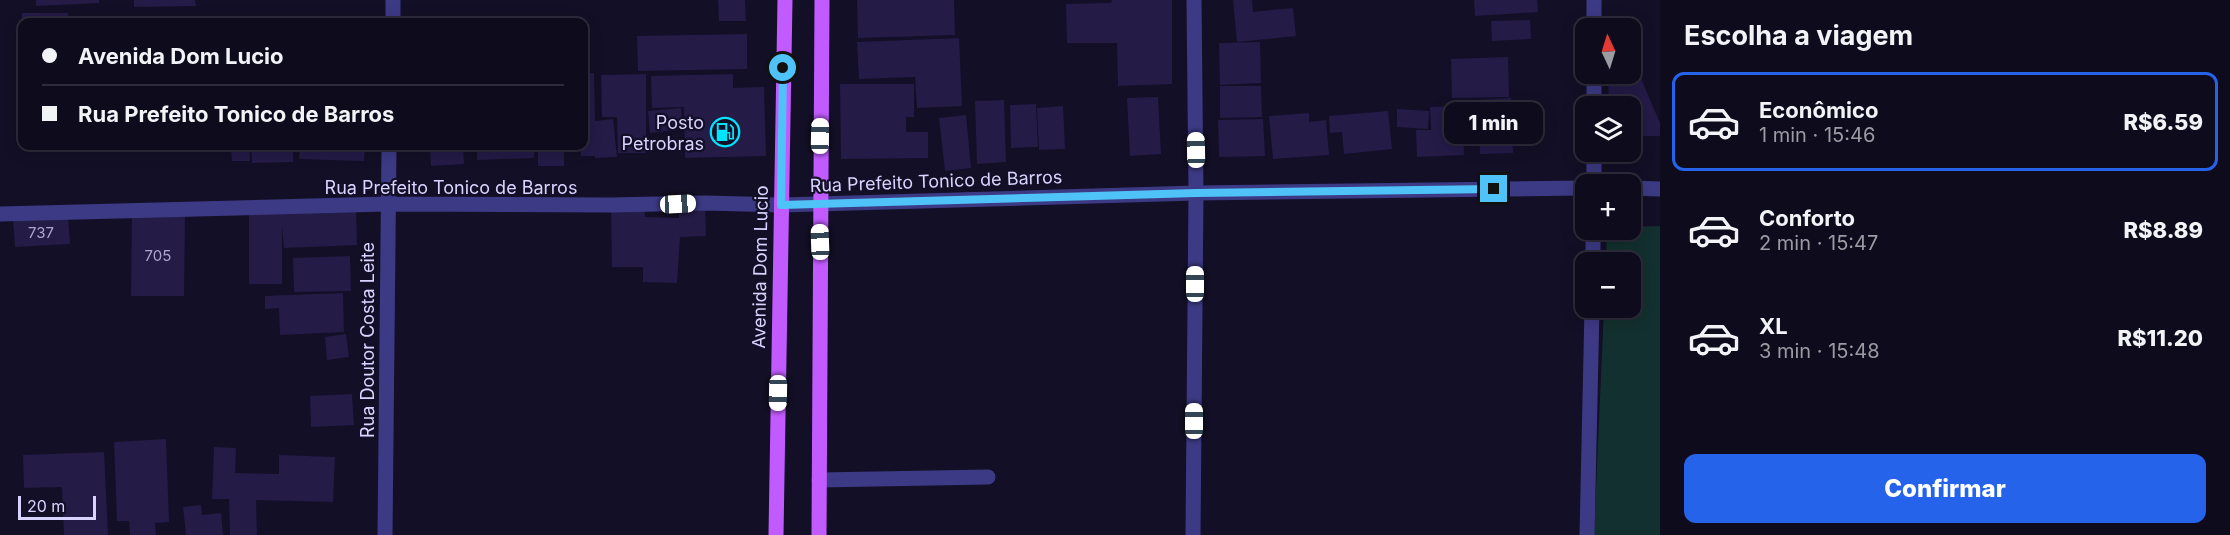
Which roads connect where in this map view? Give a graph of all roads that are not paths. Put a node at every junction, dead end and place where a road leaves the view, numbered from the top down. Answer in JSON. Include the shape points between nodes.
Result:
{"nodes":[{"id":1,"x":393,"y":0,"type":"edge"},
{"id":2,"x":785,"y":0,"type":"edge"},
{"id":3,"x":822,"y":0,"type":"edge"},
{"id":4,"x":1194,"y":0,"type":"edge"},
{"id":5,"x":1594,"y":0,"type":"edge"},
{"id":6,"x":393,"y":18,"type":"edge"},
{"id":7,"x":1594,"y":18,"type":"edge"},
{"id":8,"x":389,"y":150,"type":"edge"},
{"id":9,"x":1575,"y":188,"type":"edge"},
{"id":10,"x":1641,"y":188,"type":"edge"},
{"id":11,"x":1660,"y":189,"type":"edge"},
{"id":12,"x":1196,"y":193,"type":"junction"},
{"id":13,"x":387,"y":204,"type":"junction"},
{"id":14,"x":819,"y":204,"type":"junction"},
{"id":15,"x":781,"y":205,"type":"junction"},
{"id":16,"x":0,"y":214,"type":"edge"},
{"id":17,"x":1592,"y":318,"type":"edge"},
{"id":18,"x":988,"y":477,"type":"dead end"},
{"id":19,"x":819,"y":480,"type":"junction"},
{"id":20,"x":386,"y":535,"type":"edge"},
{"id":21,"x":776,"y":535,"type":"edge"},
{"id":22,"x":819,"y":535,"type":"edge"},
{"id":23,"x":1193,"y":535,"type":"edge"},
{"id":24,"x":1587,"y":535,"type":"edge"}],
"edges":[{"from":1,"to":6,"type":"street"},
{"from":2,"to":15,"type":"main road","name":"Avenida Dom Lucio"},
{"from":3,"to":14,"type":"main road"},
{"from":4,"to":12,"type":"street"},
{"from":5,"to":7,"type":"street"},
{"from":8,"to":13,"type":"street","name":"Rua Doutor Costa Leite"},
{"from":9,"to":12,"type":"street","name":"Rua Prefeito Tonico de Barros"},
{"from":10,"to":11,"type":"street"},
{"from":12,"to":14,"type":"street","name":"Rua Prefeito Tonico de Barros"},
{"from":12,"to":23,"type":"street"},
{"from":13,"to":15,"type":"street","name":"Rua Prefeito Tonico de Barros"},
{"from":13,"to":16,"type":"street","name":"Rua Prefeito Tonico de Barros"},
{"from":13,"to":20,"type":"street","name":"Rua Doutor Costa Leite"},
{"from":14,"to":15,"type":"street","name":"Rua Prefeito Tonico de Barros"},
{"from":14,"to":19,"type":"main road"},
{"from":15,"to":21,"type":"main road","name":"Avenida Dom Lucio"},
{"from":17,"to":24,"type":"street"},
{"from":18,"to":19,"type":"street"},
{"from":19,"to":22,"type":"main road"}]}
